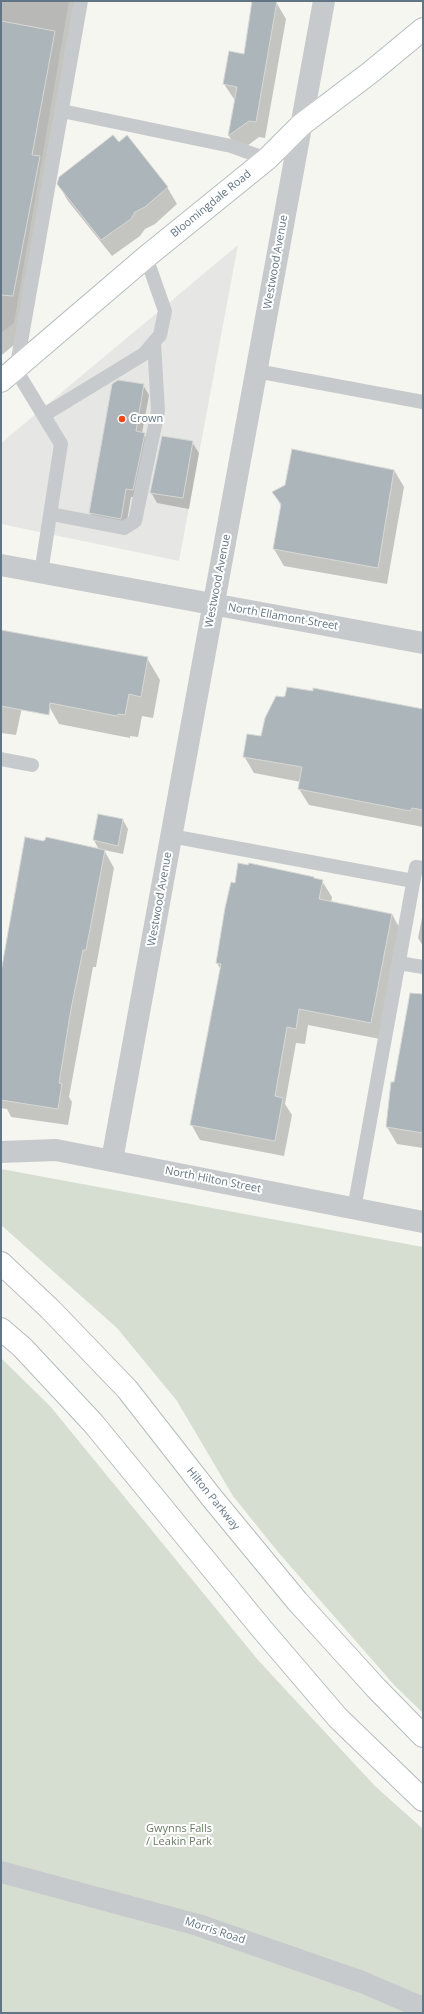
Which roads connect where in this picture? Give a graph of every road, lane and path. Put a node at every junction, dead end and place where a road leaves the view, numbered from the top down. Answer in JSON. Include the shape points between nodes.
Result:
{"nodes":[{"id":1,"x":81,"y":1,"type":"edge"},
{"id":2,"x":324,"y":1,"type":"edge"},
{"id":3,"x":423,"y":29,"type":"edge"},
{"id":4,"x":62,"y":111,"type":"junction"},
{"id":5,"x":301,"y":125,"type":"junction"},
{"id":6,"x":267,"y":159,"type":"junction"},
{"id":7,"x":146,"y":257,"type":"junction"},
{"id":8,"x":154,"y":342,"type":"junction"},
{"id":9,"x":256,"y":372,"type":"junction"},
{"id":10,"x":8,"y":376,"type":"edge"},
{"id":11,"x":423,"y":402,"type":"edge"},
{"id":12,"x":44,"y":415,"type":"junction"},
{"id":13,"x":51,"y":514,"type":"junction"},
{"id":14,"x":1,"y":565,"type":"edge"},
{"id":15,"x":41,"y":573,"type":"junction"},
{"id":16,"x":214,"y":604,"type":"junction"},
{"id":17,"x":423,"y":643,"type":"edge"},
{"id":18,"x":1,"y":759,"type":"edge"},
{"id":19,"x":32,"y":765,"type":"dead end"},
{"id":20,"x":171,"y":836,"type":"junction"},
{"id":21,"x":423,"y":868,"type":"edge"},
{"id":22,"x":413,"y":881,"type":"junction"},
{"id":23,"x":399,"y":963,"type":"junction"},
{"id":24,"x":423,"y":967,"type":"edge"},
{"id":25,"x":1,"y":1152,"type":"edge"},
{"id":26,"x":112,"y":1160,"type":"junction"},
{"id":27,"x":354,"y":1208,"type":"junction"},
{"id":28,"x":423,"y":1222,"type":"edge"},
{"id":29,"x":1,"y":1263,"type":"edge"},
{"id":30,"x":1,"y":1329,"type":"edge"},
{"id":31,"x":423,"y":1736,"type":"edge"},
{"id":32,"x":423,"y":1800,"type":"edge"},
{"id":33,"x":1,"y":1872,"type":"edge"},
{"id":34,"x":423,"y":2008,"type":"edge"}],
"edges":[{"from":1,"to":4,"type":"lane"},
{"from":2,"to":5,"type":"street","name":"Westwood Avenue"},
{"from":3,"to":5,"type":"main road","name":"Bloomingdale Road"},
{"from":4,"to":6,"type":"lane","via":[[232,146]]},
{"from":4,"to":10,"type":"lane"},
{"from":5,"to":6,"type":"main road","name":"Bloomingdale Road"},
{"from":5,"to":9,"type":"street","name":"Westwood Avenue"},
{"from":6,"to":7,"type":"main road","name":"Bloomingdale Road"},
{"from":7,"to":8,"type":"lane","via":[[165,311],[160,335]]},
{"from":7,"to":10,"type":"main road","name":"Bloomingdale Road"},
{"from":8,"to":12,"type":"lane","via":[[144,354]]},
{"from":8,"to":13,"type":"lane","via":[[158,410],[135,521],[124,528]]},
{"from":9,"to":11,"type":"lane"},
{"from":9,"to":16,"type":"street","name":"Westwood Avenue"},
{"from":10,"to":12,"type":"lane"},
{"from":12,"to":13,"type":"lane","via":[[62,444]]},
{"from":13,"to":15,"type":"lane"},
{"from":14,"to":15,"type":"street","name":"North Ellamont Street"},
{"from":15,"to":16,"type":"street","name":"North Ellamont Street"},
{"from":16,"to":17,"type":"street","name":"North Ellamont Street"},
{"from":16,"to":20,"type":"street","name":"Westwood Avenue"},
{"from":18,"to":19,"type":"lane"},
{"from":20,"to":22,"type":"lane"},
{"from":20,"to":26,"type":"street","name":"Westwood Avenue"},
{"from":21,"to":22,"type":"lane","via":[[416,866]]},
{"from":22,"to":23,"type":"lane"},
{"from":23,"to":24,"type":"lane"},
{"from":23,"to":27,"type":"lane"},
{"from":25,"to":26,"type":"street","name":"North Hilton Street","via":[[56,1150]]},
{"from":26,"to":27,"type":"street","name":"North Hilton Street"},
{"from":27,"to":28,"type":"street","name":"North Hilton Street"},
{"from":29,"to":31,"type":"main road","name":"Hilton Parkway","via":[[50,1309],[127,1389],[297,1601]]},
{"from":30,"to":32,"type":"main road","via":[[22,1347],[93,1422],[260,1628],[338,1718]]},
{"from":33,"to":34,"type":"street","name":"Morris Road","via":[[198,1925],[362,1982]]}]}
